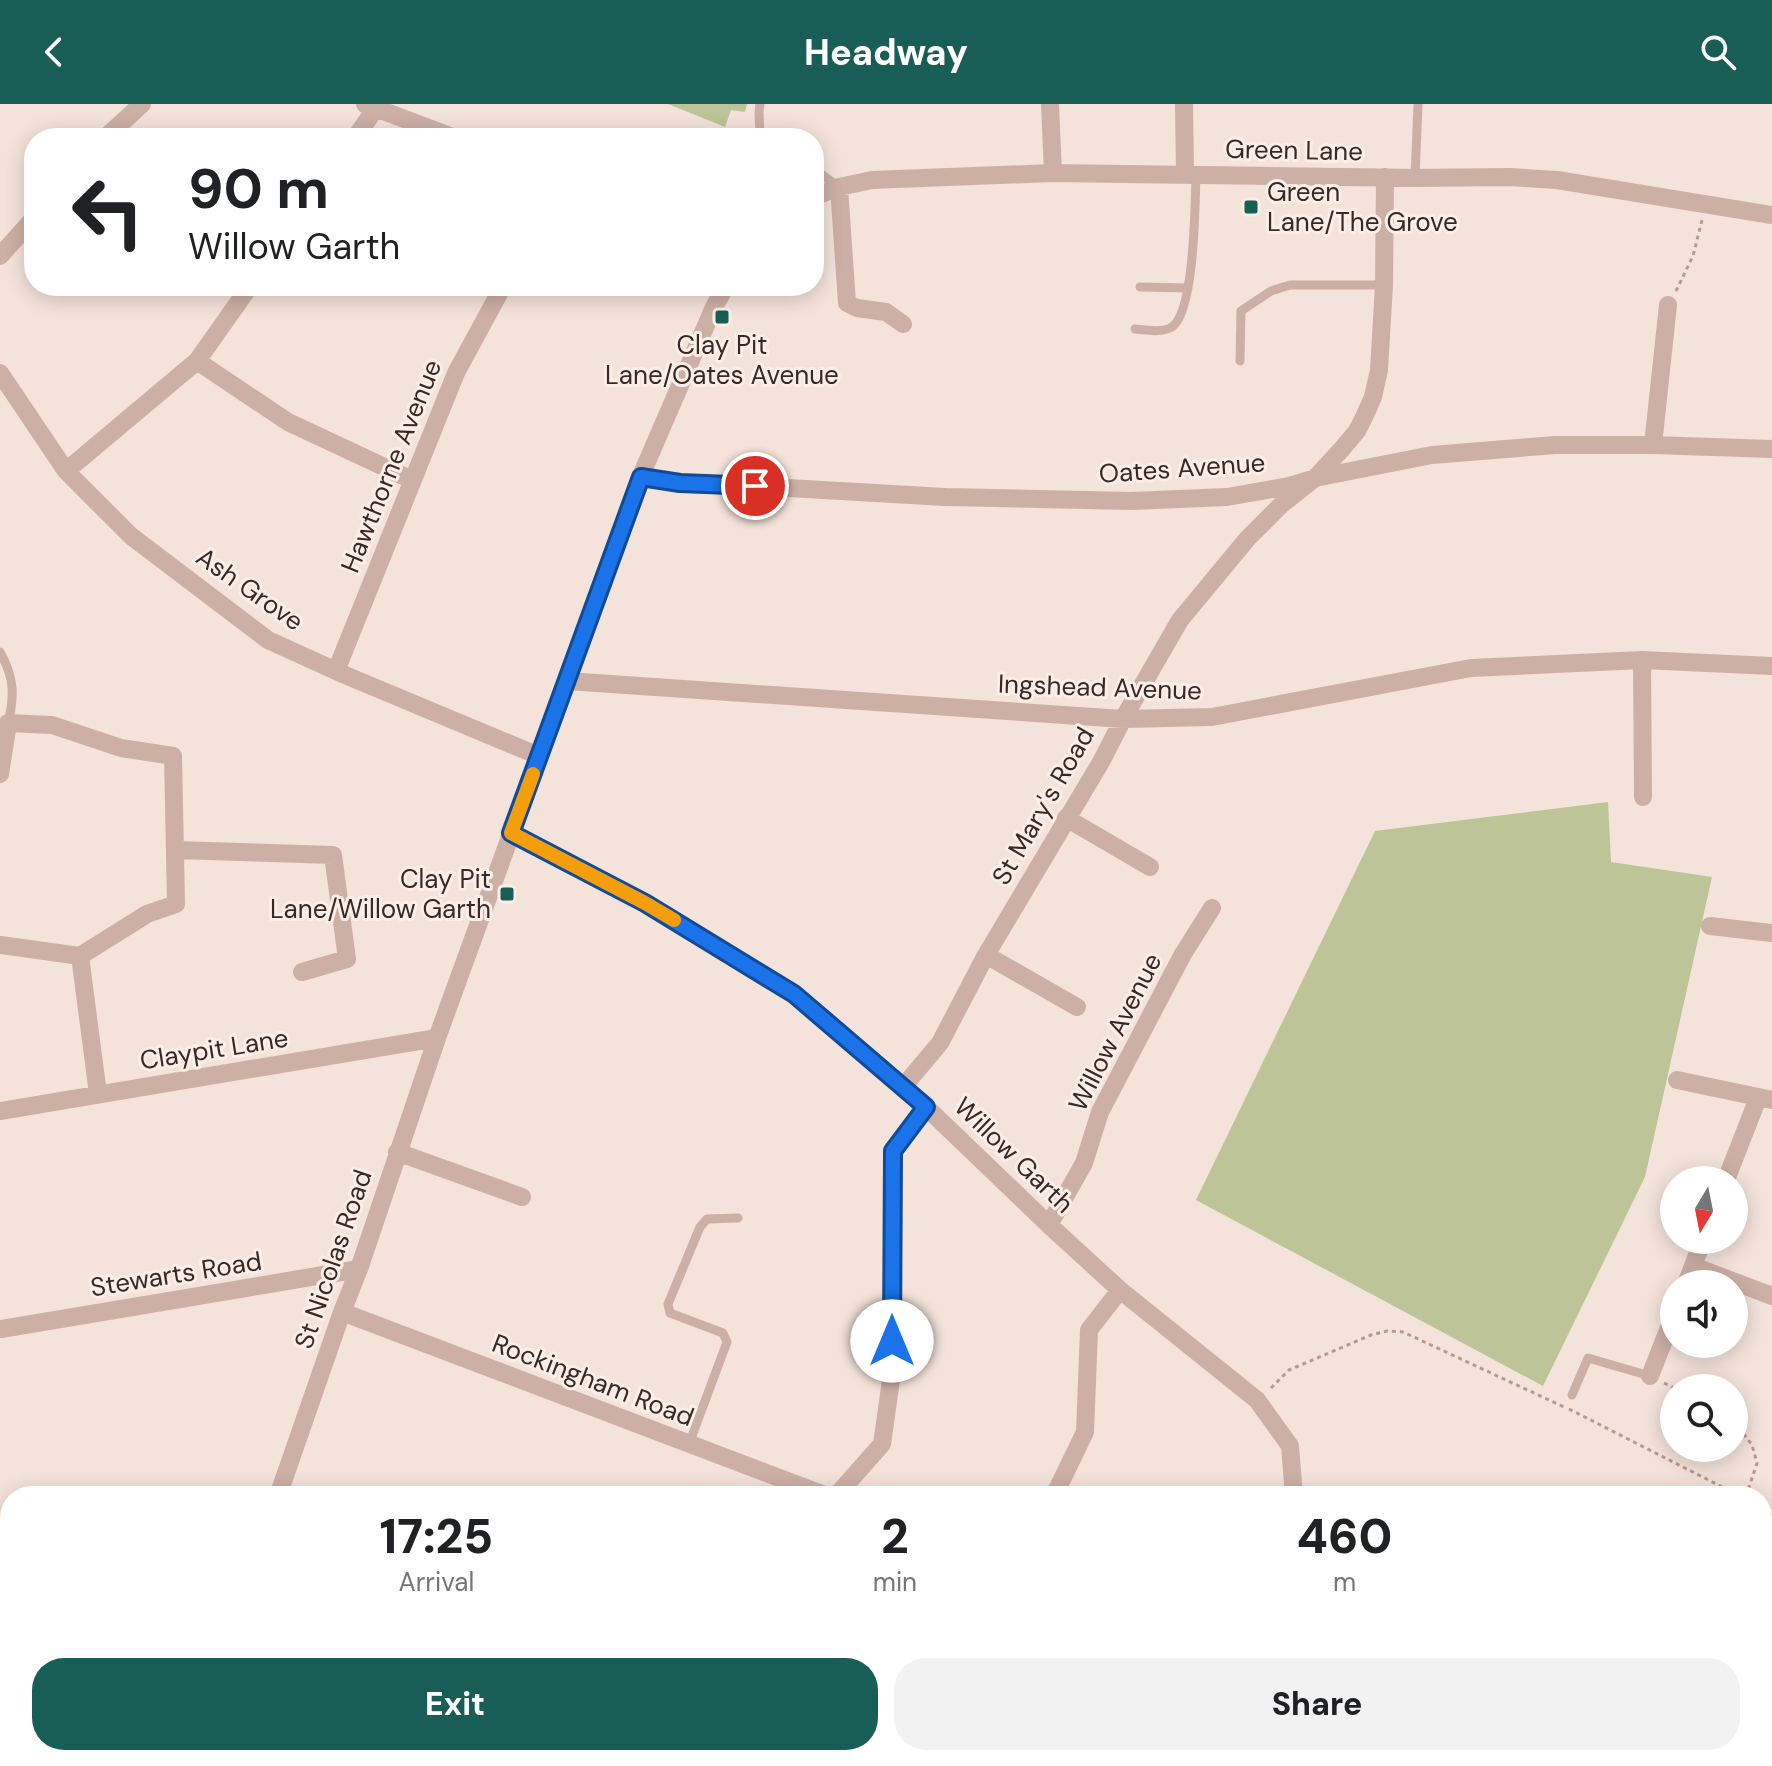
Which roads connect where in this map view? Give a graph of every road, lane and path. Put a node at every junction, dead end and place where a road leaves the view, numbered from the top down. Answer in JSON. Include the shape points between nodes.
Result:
{"nodes":[{"id":1,"x":142,"y":104,"type":"edge"},
{"id":2,"x":760,"y":104,"type":"edge"},
{"id":3,"x":1050,"y":104,"type":"edge"},
{"id":4,"x":1184,"y":104,"type":"edge"},
{"id":5,"x":1418,"y":104,"type":"edge"},
{"id":6,"x":371,"y":106,"type":"edge"},
{"id":7,"x":116,"y":128,"type":"edge"},
{"id":8,"x":360,"y":128,"type":"edge"},
{"id":9,"x":429,"y":128,"type":"edge"},
{"id":10,"x":760,"y":128,"type":"edge"},
{"id":11,"x":1053,"y":173,"type":"junction"},
{"id":12,"x":1190,"y":174,"type":"junction"},
{"id":13,"x":824,"y":176,"type":"edge"},
{"id":14,"x":1385,"y":177,"type":"junction"},
{"id":15,"x":1415,"y":178,"type":"junction"},
{"id":16,"x":839,"y":187,"type":"junction"},
{"id":17,"x":824,"y":193,"type":"edge"},
{"id":18,"x":1706,"y":205,"type":"junction"},
{"id":19,"x":1772,"y":215,"type":"edge"},
{"id":20,"x":24,"y":229,"type":"edge"},
{"id":21,"x":0,"y":256,"type":"edge"},
{"id":22,"x":1384,"y":285,"type":"junction"},
{"id":23,"x":1140,"y":287,"type":"dead end"},
{"id":24,"x":1188,"y":288,"type":"junction"},
{"id":25,"x":243,"y":296,"type":"edge"},
{"id":26,"x":498,"y":296,"type":"edge"},
{"id":27,"x":720,"y":296,"type":"edge"},
{"id":28,"x":1668,"y":305,"type":"joint"},
{"id":29,"x":903,"y":324,"type":"dead end"},
{"id":30,"x":1135,"y":329,"type":"dead end"},
{"id":31,"x":197,"y":361,"type":"junction"},
{"id":32,"x":1240,"y":361,"type":"dead end"},
{"id":33,"x":0,"y":373,"type":"edge"},
{"id":34,"x":1653,"y":445,"type":"junction"},
{"id":35,"x":1772,"y":449,"type":"edge"},
{"id":36,"x":66,"y":471,"type":"junction"},
{"id":37,"x":641,"y":477,"type":"junction"},
{"id":38,"x":1315,"y":478,"type":"junction"},
{"id":39,"x":412,"y":480,"type":"junction"},
{"id":40,"x":0,"y":652,"type":"edge"},
{"id":41,"x":1642,"y":660,"type":"junction"},
{"id":42,"x":1772,"y":666,"type":"edge"},
{"id":43,"x":336,"y":671,"type":"junction"},
{"id":44,"x":567,"y":681,"type":"junction"},
{"id":45,"x":1123,"y":719,"type":"junction"},
{"id":46,"x":8,"y":723,"type":"junction"},
{"id":47,"x":539,"y":756,"type":"junction"},
{"id":48,"x":0,"y":774,"type":"edge"},
{"id":49,"x":1643,"y":797,"type":"dead end"},
{"id":50,"x":1066,"y":818,"type":"junction"},
{"id":51,"x":511,"y":833,"type":"junction"},
{"id":52,"x":176,"y":850,"type":"junction"},
{"id":53,"x":1150,"y":867,"type":"dead end"},
{"id":54,"x":1212,"y":908,"type":"dead end"},
{"id":55,"x":1710,"y":926,"type":"dead end"},
{"id":56,"x":1772,"y":933,"type":"edge"},
{"id":57,"x":0,"y":945,"type":"edge"},
{"id":58,"x":986,"y":955,"type":"junction"},
{"id":59,"x":80,"y":956,"type":"junction"},
{"id":60,"x":302,"y":972,"type":"dead end"},
{"id":61,"x":1077,"y":1007,"type":"dead end"},
{"id":62,"x":437,"y":1038,"type":"junction"},
{"id":63,"x":1677,"y":1080,"type":"dead end"},
{"id":64,"x":903,"y":1087,"type":"junction"},
{"id":65,"x":98,"y":1094,"type":"junction"},
{"id":66,"x":1765,"y":1099,"type":"edge"},
{"id":67,"x":926,"y":1107,"type":"junction"},
{"id":68,"x":0,"y":1111,"type":"edge"},
{"id":69,"x":397,"y":1152,"type":"junction"},
{"id":70,"x":1733,"y":1166,"type":"edge"},
{"id":71,"x":522,"y":1197,"type":"dead end"},
{"id":72,"x":738,"y":1218,"type":"dead end"},
{"id":73,"x":1049,"y":1225,"type":"junction"},
{"id":74,"x":359,"y":1269,"type":"junction"},
{"id":75,"x":1120,"y":1290,"type":"junction"},
{"id":76,"x":1748,"y":1290,"type":"edge"},
{"id":77,"x":1772,"y":1296,"type":"edge"},
{"id":78,"x":342,"y":1312,"type":"junction"},
{"id":79,"x":1,"y":1329,"type":"edge"},
{"id":80,"x":1660,"y":1351,"type":"edge"},
{"id":81,"x":1650,"y":1376,"type":"joint"},
{"id":82,"x":1572,"y":1395,"type":"dead end"},
{"id":83,"x":1257,"y":1400,"type":"junction"},
{"id":84,"x":1748,"y":1440,"type":"edge"},
{"id":85,"x":689,"y":1444,"type":"junction"},
{"id":86,"x":281,"y":1486,"type":"edge"},
{"id":87,"x":800,"y":1486,"type":"edge"},
{"id":88,"x":845,"y":1486,"type":"edge"},
{"id":89,"x":1059,"y":1486,"type":"edge"},
{"id":90,"x":1293,"y":1486,"type":"edge"},
{"id":91,"x":1720,"y":1486,"type":"edge"},
{"id":92,"x":1749,"y":1486,"type":"edge"}],
"edges":[{"from":1,"to":7,"type":"street"},
{"from":2,"to":10,"type":"lane"},
{"from":3,"to":11,"type":"street"},
{"from":4,"to":12,"type":"street"},
{"from":5,"to":15,"type":"lane"},
{"from":6,"to":8,"type":"street"},
{"from":6,"to":9,"type":"street"},
{"from":11,"to":12,"type":"street","name":"Green Lane"},
{"from":11,"to":16,"type":"street","name":"Green Lane","via":[[872,180]]},
{"from":12,"to":14,"type":"street","name":"Green Lane"},
{"from":12,"to":24,"type":"lane","via":[[1193,240]]},
{"from":13,"to":16,"type":"lane"},
{"from":14,"to":15,"type":"street","name":"Green Lane"},
{"from":14,"to":22,"type":"street","name":"St Mary's Road"},
{"from":15,"to":18,"type":"street","name":"Green Lane","via":[[1557,180]]},
{"from":16,"to":17,"type":"street","name":"Green Lane"},
{"from":16,"to":29,"type":"street","via":[[847,303],[886,312]]},
{"from":18,"to":19,"type":"street","name":"Green Lane"},
{"from":18,"to":28,"type":"path","via":[[1693,256]]},
{"from":20,"to":21,"type":"street"},
{"from":22,"to":32,"type":"lane","via":[[1290,285],[1271,291],[1241,311]]},
{"from":22,"to":38,"type":"street","name":"St Mary's Road","via":[[1373,397],[1357,431]]},
{"from":23,"to":24,"type":"lane"},
{"from":24,"to":30,"type":"lane","via":[[1174,326]]},
{"from":25,"to":31,"type":"street"},
{"from":26,"to":39,"type":"street","name":"Hawthorne Avenue","via":[[456,373]]},
{"from":27,"to":37,"type":"street","name":"St Nicolas Road"},
{"from":28,"to":34,"type":"street"},
{"from":31,"to":36,"type":"street"},
{"from":31,"to":39,"type":"street","via":[[288,422]]},
{"from":33,"to":36,"type":"street","name":"Ash Grove"},
{"from":34,"to":35,"type":"street","name":"Oates Avenue"},
{"from":34,"to":38,"type":"street","name":"Oates Avenue","via":[[1555,445],[1432,455]]},
{"from":36,"to":43,"type":"street","name":"Ash Grove","via":[[131,536],[268,640]]},
{"from":37,"to":38,"type":"street","name":"Oates Avenue","via":[[945,497],[1131,501],[1227,497]]},
{"from":37,"to":44,"type":"street","name":"St Nicolas Road"},
{"from":38,"to":45,"type":"street","name":"St Mary's Road","via":[[1248,538],[1180,620]]},
{"from":39,"to":43,"type":"street","name":"Hawthorne Avenue"},
{"from":40,"to":46,"type":"lane","via":[[11,680]]},
{"from":41,"to":42,"type":"street","name":"Ingshead Avenue"},
{"from":41,"to":45,"type":"street","name":"Ingshead Avenue","via":[[1471,668],[1212,717]]},
{"from":41,"to":49,"type":"street"},
{"from":43,"to":47,"type":"street","name":"Ash Grove"},
{"from":44,"to":45,"type":"street","name":"Ingshead Avenue"},
{"from":44,"to":47,"type":"street","name":"St Nicolas Road"},
{"from":45,"to":50,"type":"street","name":"St Mary's Road"},
{"from":46,"to":48,"type":"street"},
{"from":46,"to":52,"type":"street","via":[[52,725],[121,748],[173,756]]},
{"from":47,"to":51,"type":"street","name":"St Nicolas Road"},
{"from":50,"to":53,"type":"street"},
{"from":50,"to":58,"type":"street","name":"St Mary's Road"},
{"from":51,"to":62,"type":"street","name":"St Nicolas Road"},
{"from":51,"to":64,"type":"street","name":"Willow Garth","via":[[645,903],[794,994]]},
{"from":52,"to":59,"type":"street","via":[[176,904],[147,914]]},
{"from":52,"to":60,"type":"street","via":[[333,855],[347,959]]},
{"from":54,"to":73,"type":"street","name":"Willow Avenue","via":[[1100,1112],[1084,1163]]},
{"from":55,"to":56,"type":"street"},
{"from":57,"to":59,"type":"street"},
{"from":58,"to":61,"type":"street"},
{"from":58,"to":64,"type":"street","name":"St Mary's Road","via":[[940,1043]]},
{"from":59,"to":65,"type":"street"},
{"from":62,"to":65,"type":"street","name":"Claypit Lane"},
{"from":62,"to":69,"type":"street","name":"St Nicolas Road"},
{"from":63,"to":66,"type":"street"},
{"from":64,"to":67,"type":"street","name":"Willow Garth"},
{"from":65,"to":68,"type":"street","name":"Claypit Lane"},
{"from":66,"to":70,"type":"street"},
{"from":67,"to":73,"type":"street","name":"Willow Garth"},
{"from":67,"to":88,"type":"street","via":[[893,1151],[892,1373],[882,1444]]},
{"from":69,"to":71,"type":"street"},
{"from":69,"to":74,"type":"street","name":"St Nicolas Road"},
{"from":72,"to":85,"type":"lane","via":[[707,1219],[700,1227],[668,1304],[670,1313],[723,1333],[727,1342]]},
{"from":73,"to":75,"type":"street","name":"Willow Garth"},
{"from":74,"to":78,"type":"street","name":"St Nicolas Road"},
{"from":74,"to":79,"type":"street","name":"Stewarts Road"},
{"from":75,"to":83,"type":"street","name":"Willow Garth"},
{"from":75,"to":89,"type":"street","via":[[1089,1330],[1085,1432]]},
{"from":76,"to":77,"type":"street"},
{"from":78,"to":85,"type":"street","name":"Rockingham Road"},
{"from":78,"to":86,"type":"street","name":"St Nicolas Road"},
{"from":80,"to":81,"type":"street"},
{"from":81,"to":82,"type":"lane","via":[[1588,1358]]},
{"from":83,"to":90,"type":"street","name":"Willow Garth","via":[[1290,1446]]},
{"from":83,"to":91,"type":"path","via":[[1289,1370],[1371,1335],[1403,1332]]},
{"from":84,"to":92,"type":"path","via":[[1757,1463]]},
{"from":85,"to":87,"type":"street","name":"Rockingham Road"}]}
